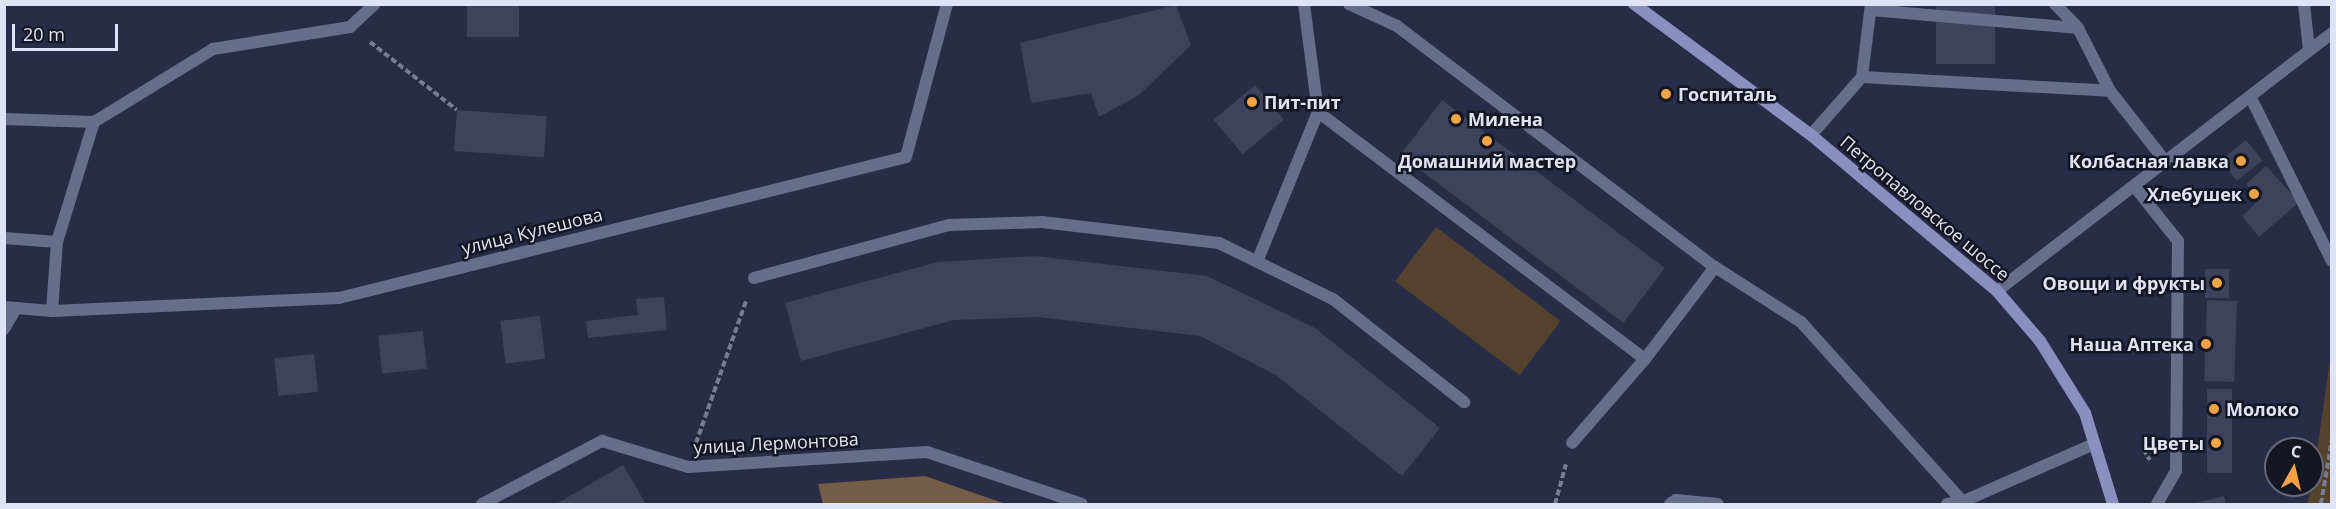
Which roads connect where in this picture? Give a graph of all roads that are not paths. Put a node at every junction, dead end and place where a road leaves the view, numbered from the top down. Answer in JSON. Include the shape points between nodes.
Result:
{"nodes":[{"id":1,"x":375,"y":4,"type":"edge"},
{"id":2,"x":947,"y":4,"type":"edge"},
{"id":3,"x":1304,"y":4,"type":"edge"},
{"id":4,"x":1348,"y":4,"type":"edge"},
{"id":5,"x":1634,"y":4,"type":"edge"},
{"id":6,"x":2055,"y":4,"type":"edge"},
{"id":7,"x":2304,"y":4,"type":"edge"},
{"id":8,"x":1871,"y":7,"type":"edge"},
{"id":9,"x":2078,"y":28,"type":"junction"},
{"id":10,"x":2331,"y":33,"type":"edge"},
{"id":11,"x":2309,"y":50,"type":"junction"},
{"id":12,"x":1862,"y":76,"type":"junction"},
{"id":13,"x":2110,"y":91,"type":"junction"},
{"id":14,"x":2250,"y":96,"type":"junction"},
{"id":15,"x":1318,"y":112,"type":"junction"},
{"id":16,"x":4,"y":119,"type":"edge"},
{"id":17,"x":94,"y":122,"type":"junction"},
{"id":18,"x":1811,"y":135,"type":"junction"},
{"id":19,"x":2165,"y":161,"type":"junction"},
{"id":20,"x":2134,"y":186,"type":"junction"},
{"id":21,"x":4,"y":238,"type":"edge"},
{"id":22,"x":57,"y":242,"type":"junction"},
{"id":23,"x":2331,"y":261,"type":"edge"},
{"id":24,"x":1257,"y":262,"type":"junction"},
{"id":25,"x":1715,"y":267,"type":"junction"},
{"id":26,"x":754,"y":278,"type":"road end"},
{"id":27,"x":1998,"y":291,"type":"junction"},
{"id":28,"x":10,"y":307,"type":"edge"},
{"id":29,"x":52,"y":311,"type":"junction"},
{"id":30,"x":4,"y":329,"type":"edge"},
{"id":31,"x":1645,"y":359,"type":"junction"},
{"id":32,"x":1464,"y":402,"type":"dead end"},
{"id":33,"x":1572,"y":443,"type":"road end"},
{"id":34,"x":2094,"y":444,"type":"junction"},
{"id":35,"x":1964,"y":503,"type":"edge"},
{"id":36,"x":482,"y":504,"type":"edge"},
{"id":37,"x":1082,"y":504,"type":"edge"},
{"id":38,"x":1670,"y":504,"type":"edge"},
{"id":39,"x":1718,"y":504,"type":"edge"},
{"id":40,"x":1947,"y":504,"type":"edge"},
{"id":41,"x":2113,"y":504,"type":"edge"},
{"id":42,"x":2157,"y":504,"type":"edge"}],
"edges":[{"from":1,"to":17,"type":"street","via":[[350,27],[213,50]]},
{"from":2,"to":29,"type":"street","name":"улица Кулешова","via":[[906,157],[339,298]]},
{"from":3,"to":15,"type":"street"},
{"from":4,"to":25,"type":"street","via":[[1397,26]]},
{"from":5,"to":18,"type":"main road","name":"Петропавловское шоссе"},
{"from":6,"to":9,"type":"street"},
{"from":7,"to":11,"type":"street"},
{"from":8,"to":9,"type":"street"},
{"from":8,"to":12,"type":"street"},
{"from":9,"to":13,"type":"street"},
{"from":10,"to":11,"type":"street"},
{"from":11,"to":14,"type":"street"},
{"from":12,"to":13,"type":"street"},
{"from":12,"to":18,"type":"street"},
{"from":13,"to":19,"type":"street"},
{"from":14,"to":19,"type":"street"},
{"from":14,"to":23,"type":"street"},
{"from":15,"to":24,"type":"street"},
{"from":15,"to":31,"type":"street"},
{"from":16,"to":17,"type":"street"},
{"from":17,"to":22,"type":"street"},
{"from":18,"to":27,"type":"main road","name":"Петропавловское шоссе"},
{"from":19,"to":20,"type":"street"},
{"from":20,"to":27,"type":"street"},
{"from":20,"to":42,"type":"street","via":[[2178,241],[2176,471]]},
{"from":21,"to":22,"type":"street"},
{"from":22,"to":29,"type":"street"},
{"from":24,"to":26,"type":"street","via":[[1219,243],[1042,222],[948,225]]},
{"from":24,"to":32,"type":"street","via":[[1332,299]]},
{"from":25,"to":31,"type":"street"},
{"from":25,"to":35,"type":"street","via":[[1801,322]]},
{"from":27,"to":34,"type":"main road","name":"Петропавловское шоссе","via":[[2040,341],[2079,404]]},
{"from":28,"to":29,"type":"street","name":"улица Кулешова"},
{"from":28,"to":30,"type":"street"},
{"from":31,"to":33,"type":"street"},
{"from":34,"to":35,"type":"street"},
{"from":34,"to":41,"type":"main road","name":"Петропавловское шоссе"},
{"from":35,"to":40,"type":"street"},
{"from":36,"to":37,"type":"street","name":"улица Лермонтова","via":[[602,441],[687,467],[927,452]]},
{"from":38,"to":39,"type":"street","via":[[1676,500]]}]}
